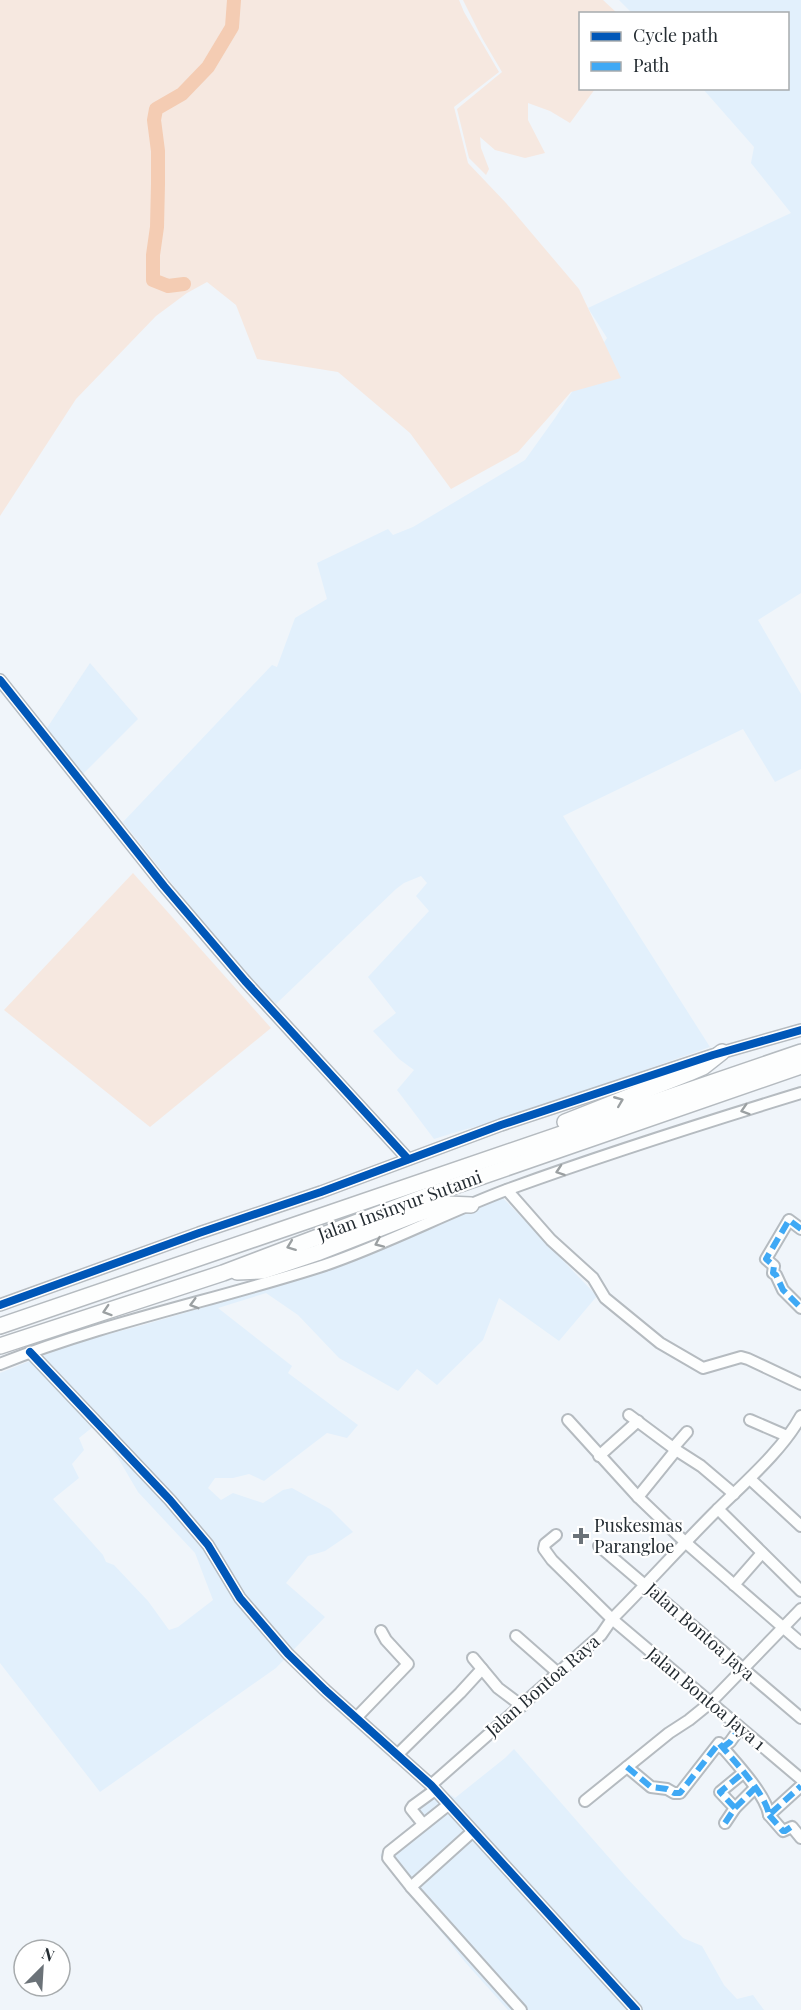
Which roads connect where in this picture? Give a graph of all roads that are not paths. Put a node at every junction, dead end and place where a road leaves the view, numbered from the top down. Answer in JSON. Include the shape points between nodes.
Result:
{"nodes":[{"id":1,"x":0,"y":680,"type":"edge"},
{"id":2,"x":801,"y":1030,"type":"edge"},
{"id":3,"x":722,"y":1052,"type":"junction"},
{"id":4,"x":801,"y":1052,"type":"edge"},
{"id":5,"x":801,"y":1066,"type":"edge"},
{"id":6,"x":801,"y":1093,"type":"edge"},
{"id":7,"x":561,"y":1141,"type":"junction"},
{"id":8,"x":408,"y":1159,"type":"junction"},
{"id":9,"x":489,"y":1159,"type":"junction"},
{"id":10,"x":507,"y":1190,"type":"junction"},
{"id":11,"x":471,"y":1205,"type":"junction"},
{"id":12,"x":801,"y":1229,"type":"edge"},
{"id":13,"x":223,"y":1273,"type":"junction"},
{"id":14,"x":0,"y":1305,"type":"edge"},
{"id":15,"x":801,"y":1308,"type":"edge"},
{"id":16,"x":0,"y":1326,"type":"edge"},
{"id":17,"x":0,"y":1346,"type":"edge"},
{"id":18,"x":30,"y":1352,"type":"junction"},
{"id":19,"x":0,"y":1364,"type":"edge"},
{"id":20,"x":801,"y":1384,"type":"edge"},
{"id":21,"x":568,"y":1420,"type":"dead end"},
{"id":22,"x":750,"y":1420,"type":"dead end"},
{"id":23,"x":799,"y":1420,"type":"edge"},
{"id":24,"x":687,"y":1432,"type":"dead end"},
{"id":25,"x":787,"y":1436,"type":"junction"},
{"id":26,"x":674,"y":1449,"type":"junction"},
{"id":27,"x":599,"y":1456,"type":"junction"},
{"id":28,"x":750,"y":1479,"type":"junction"},
{"id":29,"x":734,"y":1494,"type":"junction"},
{"id":30,"x":638,"y":1497,"type":"junction"},
{"id":31,"x":718,"y":1509,"type":"junction"},
{"id":32,"x":801,"y":1526,"type":"edge"},
{"id":33,"x":556,"y":1535,"type":"dead end"},
{"id":34,"x":685,"y":1542,"type":"junction"},
{"id":35,"x":599,"y":1546,"type":"dead end"},
{"id":36,"x":762,"y":1553,"type":"junction"},
{"id":37,"x":646,"y":1585,"type":"junction"},
{"id":38,"x":734,"y":1585,"type":"junction"},
{"id":39,"x":801,"y":1592,"type":"edge"},
{"id":40,"x":801,"y":1609,"type":"edge"},
{"id":41,"x":612,"y":1619,"type":"junction"},
{"id":42,"x":784,"y":1628,"type":"junction"},
{"id":43,"x":381,"y":1631,"type":"dead end"},
{"id":44,"x":516,"y":1636,"type":"dead end"},
{"id":45,"x":801,"y":1643,"type":"edge"},
{"id":46,"x":473,"y":1658,"type":"dead end"},
{"id":47,"x":482,"y":1669,"type":"junction"},
{"id":48,"x":743,"y":1669,"type":"junction"},
{"id":49,"x":558,"y":1673,"type":"junction"},
{"id":50,"x":710,"y":1703,"type":"junction"},
{"id":51,"x":522,"y":1706,"type":"junction"},
{"id":52,"x":356,"y":1718,"type":"junction"},
{"id":53,"x":801,"y":1718,"type":"edge"},
{"id":54,"x":740,"y":1728,"type":"junction"},
{"id":55,"x":722,"y":1748,"type":"junction"},
{"id":56,"x":398,"y":1755,"type":"junction"},
{"id":57,"x":627,"y":1767,"type":"junction"},
{"id":58,"x":743,"y":1773,"type":"junction"},
{"id":59,"x":801,"y":1779,"type":"edge"},
{"id":60,"x":801,"y":1786,"type":"edge"},
{"id":61,"x":433,"y":1788,"type":"junction"},
{"id":62,"x":755,"y":1788,"type":"junction"},
{"id":63,"x":585,"y":1801,"type":"dead end"},
{"id":64,"x":448,"y":1804,"type":"junction"},
{"id":65,"x":735,"y":1808,"type":"junction"},
{"id":66,"x":769,"y":1815,"type":"junction"},
{"id":67,"x":724,"y":1823,"type":"dead end"},
{"id":68,"x":423,"y":1824,"type":"junction"},
{"id":69,"x":472,"y":1832,"type":"junction"},
{"id":70,"x":801,"y":1838,"type":"edge"},
{"id":71,"x":411,"y":1887,"type":"junction"},
{"id":72,"x":521,"y":2010,"type":"edge"},
{"id":73,"x":636,"y":2010,"type":"edge"}],
"edges":[{"from":1,"to":8,"type":"street","via":[[237,972]]},
{"from":2,"to":3,"type":"street"},
{"from":3,"to":8,"type":"street"},
{"from":9,"to":3,"type":"highway","one_way":true,"via":[[524,1139],[697,1070]]},
{"from":4,"to":7,"type":"highway","name":"Jalan Insinyur Sutami"},
{"from":5,"to":7,"type":"highway","name":"Jalan Insinyur Sutami"},
{"from":6,"to":10,"type":"street","one_way":true},
{"from":7,"to":9,"type":"highway","name":"Jalan Insinyur Sutami"},
{"from":7,"to":13,"type":"highway","name":"Jalan Insinyur Sutami","one_way":true},
{"from":8,"to":14,"type":"street"},
{"from":9,"to":16,"type":"highway","name":"Jalan Insinyur Sutami"},
{"from":10,"to":11,"type":"street"},
{"from":10,"to":20,"type":"street","via":[[551,1240],[593,1278],[605,1298],[660,1343],[698,1366],[708,1367],[741,1357]]},
{"from":11,"to":13,"type":"highway","via":[[447,1204],[263,1271]]},
{"from":11,"to":18,"type":"street","one_way":true,"via":[[327,1264]]},
{"from":12,"to":15,"type":"street","via":[[789,1220],[766,1257],[783,1290]]},
{"from":13,"to":17,"type":"highway","name":"Jalan Insinyur Sutami","one_way":true},
{"from":18,"to":19,"type":"street"},
{"from":18,"to":52,"type":"street","via":[[171,1500],[208,1545],[234,1590],[262,1625]]},
{"from":21,"to":27,"type":"street"},
{"from":22,"to":25,"type":"street"},
{"from":23,"to":25,"type":"street","name":"Jalan Bontoa Raya"},
{"from":24,"to":26,"type":"street"},
{"from":25,"to":28,"type":"street","name":"Jalan Bontoa Raya"},
{"from":26,"to":27,"type":"street","via":[[633,1418]]},
{"from":26,"to":29,"type":"street"},
{"from":26,"to":30,"type":"street"},
{"from":27,"to":30,"type":"street"},
{"from":28,"to":29,"type":"street","name":"Jalan Bontoa Raya"},
{"from":28,"to":32,"type":"street"},
{"from":29,"to":31,"type":"street","name":"Jalan Bontoa Raya"},
{"from":30,"to":34,"type":"street"},
{"from":31,"to":34,"type":"street","name":"Jalan Bontoa Raya"},
{"from":31,"to":36,"type":"street"},
{"from":33,"to":41,"type":"street","name":"Jalan Bontoa Jaya 1","via":[[545,1544],[547,1554]]},
{"from":34,"to":37,"type":"street","name":"Jalan Bontoa Raya"},
{"from":34,"to":38,"type":"street"},
{"from":35,"to":37,"type":"street","name":"Jalan Bontoa Jaya"},
{"from":36,"to":38,"type":"street"},
{"from":36,"to":39,"type":"street"},
{"from":37,"to":41,"type":"street","name":"Jalan Bontoa Raya"},
{"from":37,"to":48,"type":"street","name":"Jalan Bontoa Jaya"},
{"from":38,"to":42,"type":"street"},
{"from":40,"to":42,"type":"street"},
{"from":41,"to":49,"type":"street","name":"Jalan Bontoa Raya","via":[[601,1635]]},
{"from":41,"to":50,"type":"street","name":"Jalan Bontoa Jaya 1"},
{"from":42,"to":45,"type":"street"},
{"from":42,"to":48,"type":"street"},
{"from":43,"to":52,"type":"street","via":[[408,1664]]},
{"from":44,"to":49,"type":"street"},
{"from":46,"to":47,"type":"street"},
{"from":47,"to":51,"type":"street","via":[[498,1688]]},
{"from":47,"to":56,"type":"street"},
{"from":48,"to":50,"type":"street"},
{"from":48,"to":53,"type":"street","name":"Jalan Bontoa Jaya"},
{"from":49,"to":51,"type":"street","name":"Jalan Bontoa Raya"},
{"from":50,"to":54,"type":"street","name":"Jalan Bontoa Jaya 1"},
{"from":50,"to":57,"type":"street"},
{"from":51,"to":61,"type":"street","name":"Jalan Bontoa Raya","via":[[476,1744]]},
{"from":52,"to":56,"type":"street"},
{"from":54,"to":55,"type":"street"},
{"from":54,"to":59,"type":"street","name":"Jalan Bontoa Jaya 1"},
{"from":55,"to":57,"type":"street","via":[[719,1743],[680,1793],[651,1787]]},
{"from":55,"to":58,"type":"street"},
{"from":56,"to":61,"type":"street"},
{"from":57,"to":63,"type":"street"},
{"from":58,"to":62,"type":"street"},
{"from":58,"to":65,"type":"street","via":[[720,1792]]},
{"from":60,"to":66,"type":"street"},
{"from":61,"to":64,"type":"street"},
{"from":61,"to":68,"type":"street","name":"Jalan Bontoa Raya","via":[[411,1809]]},
{"from":62,"to":65,"type":"street"},
{"from":62,"to":66,"type":"street"},
{"from":64,"to":68,"type":"street"},
{"from":64,"to":69,"type":"street"},
{"from":65,"to":67,"type":"street"},
{"from":66,"to":70,"type":"street","via":[[783,1831],[792,1827]]},
{"from":68,"to":71,"type":"street","via":[[388,1855]]},
{"from":69,"to":71,"type":"street"},
{"from":69,"to":73,"type":"street"},
{"from":71,"to":72,"type":"street"}]}
